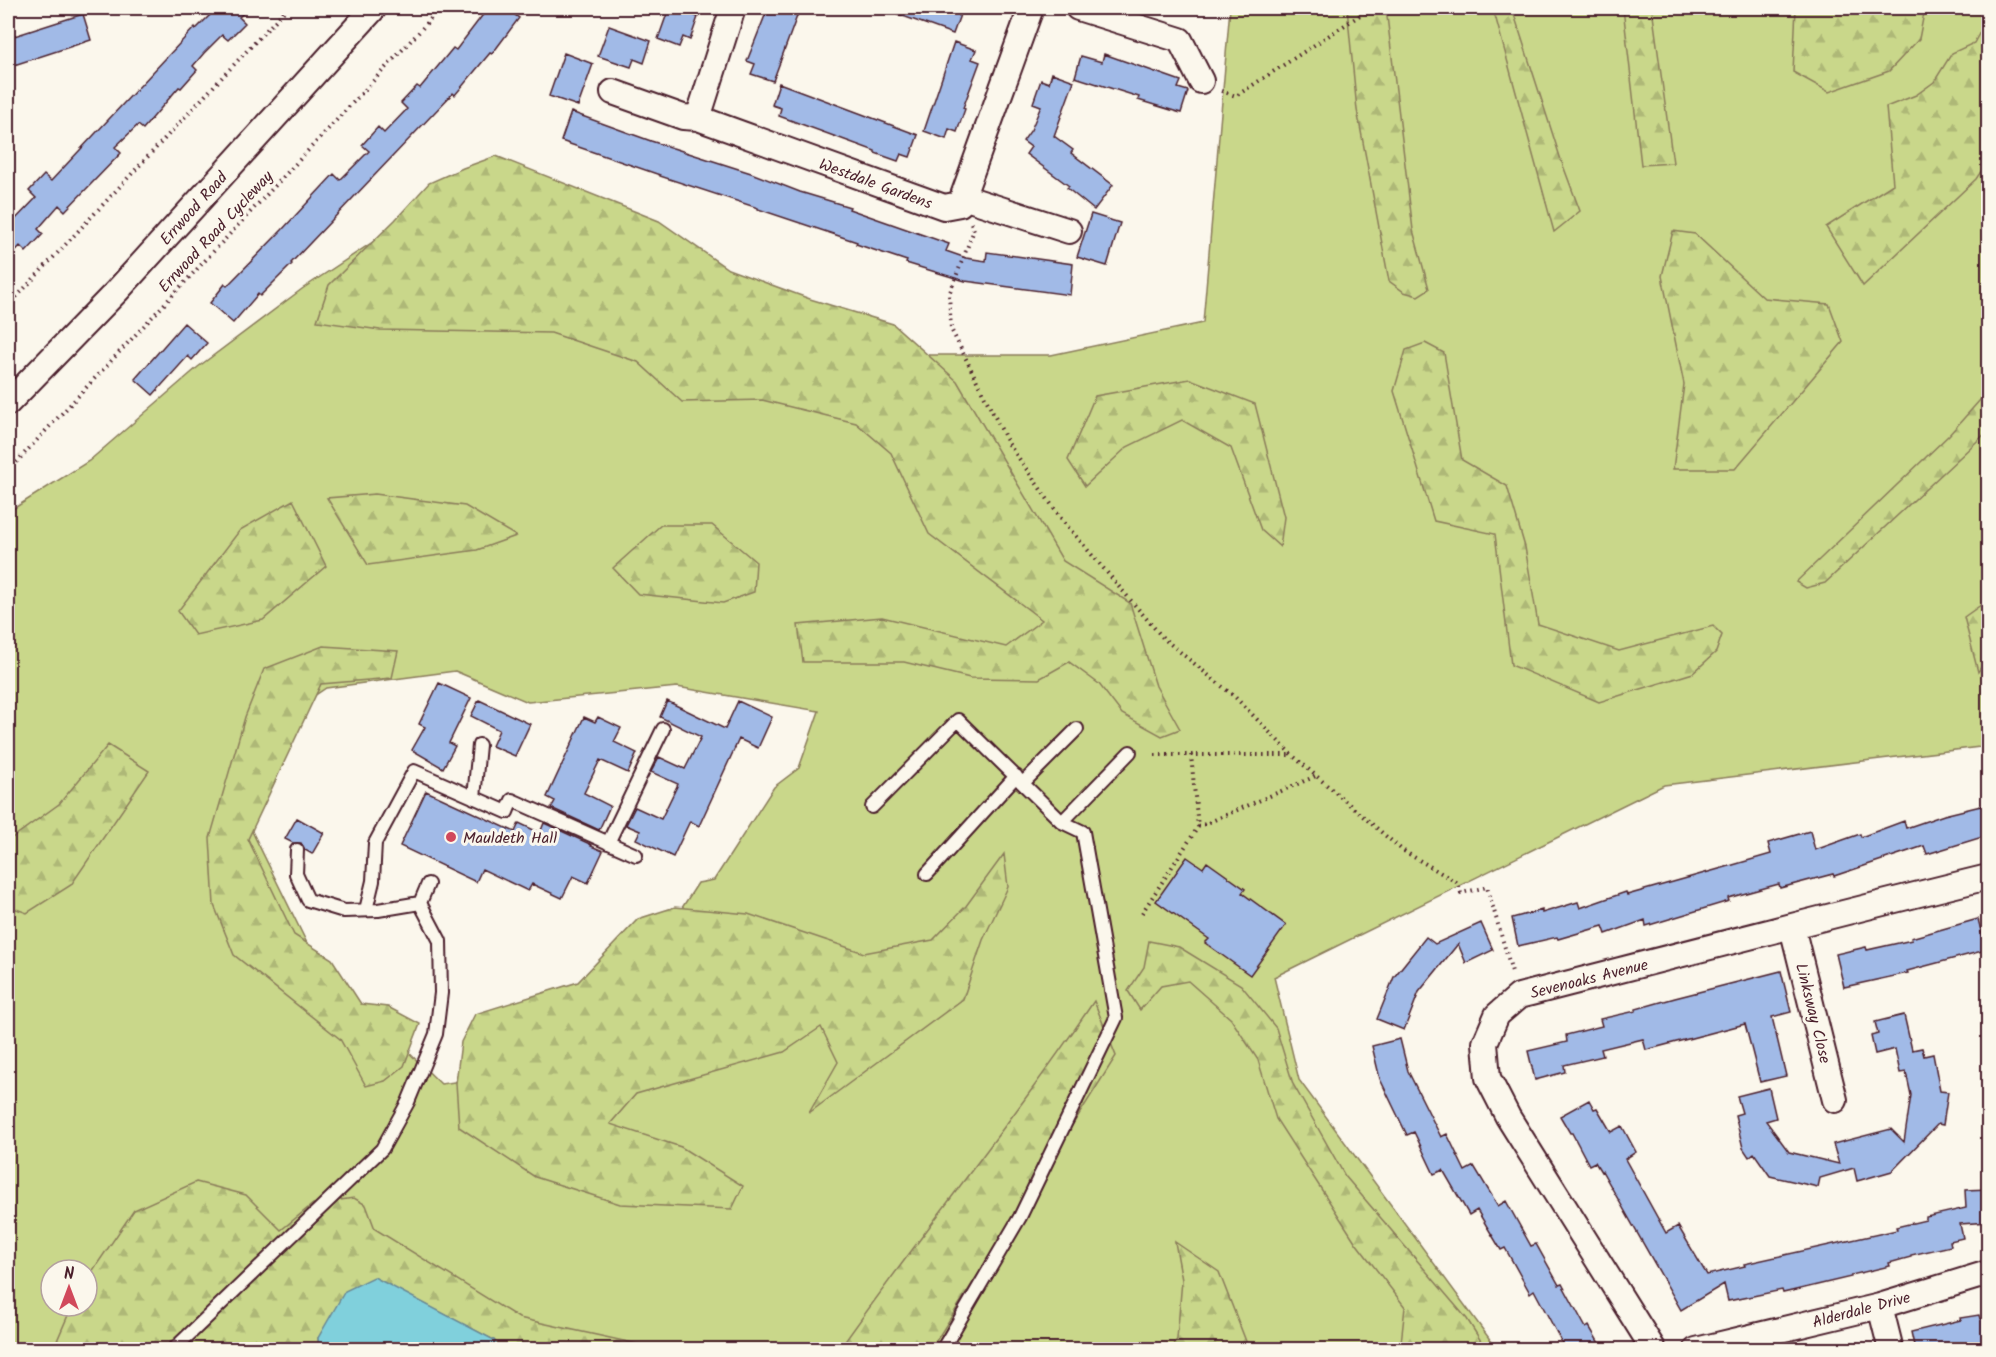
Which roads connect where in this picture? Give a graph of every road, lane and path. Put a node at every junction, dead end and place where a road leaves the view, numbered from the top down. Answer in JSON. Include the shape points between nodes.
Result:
{"nodes":[{"id":1,"x":287,"y":8,"type":"edge"},
{"id":2,"x":374,"y":8,"type":"edge"},
{"id":3,"x":440,"y":8,"type":"edge"},
{"id":4,"x":734,"y":8,"type":"edge"},
{"id":5,"x":1031,"y":8,"type":"edge"},
{"id":6,"x":1078,"y":8,"type":"edge"},
{"id":7,"x":1371,"y":8,"type":"edge"},
{"id":8,"x":1202,"y":81,"type":"joint"},
{"id":9,"x":613,"y":92,"type":"dead end"},
{"id":10,"x":698,"y":118,"type":"junction"},
{"id":11,"x":962,"y":200,"type":"junction"},
{"id":12,"x":1068,"y":231,"type":"dead end"},
{"id":13,"x":8,"y":306,"type":"edge"},
{"id":14,"x":10,"y":397,"type":"edge"},
{"id":15,"x":8,"y":471,"type":"edge"},
{"id":16,"x":663,"y":729,"type":"dead end"},
{"id":17,"x":1077,"y":729,"type":"dead end"},
{"id":18,"x":479,"y":745,"type":"dead end"},
{"id":19,"x":1130,"y":752,"type":"dead end"},
{"id":20,"x":1155,"y":755,"type":"dead end"},
{"id":21,"x":1191,"y":755,"type":"junction"},
{"id":22,"x":1292,"y":755,"type":"junction"},
{"id":23,"x":1316,"y":776,"type":"junction"},
{"id":24,"x":1020,"y":780,"type":"junction"},
{"id":25,"x":474,"y":798,"type":"junction"},
{"id":26,"x":872,"y":807,"type":"dead end"},
{"id":27,"x":1062,"y":822,"type":"junction"},
{"id":28,"x":1198,"y":827,"type":"junction"},
{"id":29,"x":608,"y":843,"type":"junction"},
{"id":30,"x":297,"y":850,"type":"dead end"},
{"id":31,"x":636,"y":855,"type":"dead end"},
{"id":32,"x":927,"y":874,"type":"dead end"},
{"id":33,"x":1989,"y":877,"type":"edge"},
{"id":34,"x":428,"y":884,"type":"dead end"},
{"id":35,"x":420,"y":903,"type":"junction"},
{"id":36,"x":366,"y":910,"type":"junction"},
{"id":37,"x":1142,"y":913,"type":"dead end"},
{"id":38,"x":1792,"y":927,"type":"junction"},
{"id":39,"x":1519,"y":996,"type":"junction"},
{"id":40,"x":1835,"y":1100,"type":"dead end"},
{"id":41,"x":1989,"y":1273,"type":"edge"},
{"id":42,"x":1880,"y":1306,"type":"junction"},
{"id":43,"x":173,"y":1350,"type":"edge"},
{"id":44,"x":942,"y":1350,"type":"edge"},
{"id":45,"x":1654,"y":1350,"type":"edge"},
{"id":46,"x":1696,"y":1350,"type":"edge"},
{"id":47,"x":1891,"y":1350,"type":"edge"}],
"edges":[{"from":1,"to":13,"type":"path"},
{"from":2,"to":14,"type":"street","name":"Errwood Road","via":[[117,291]]},
{"from":3,"to":15,"type":"path","name":"Errwood Road Cycleway"},
{"from":4,"to":10,"type":"street"},
{"from":5,"to":11,"type":"street"},
{"from":6,"to":8,"type":"street","via":[[1180,40]]},
{"from":7,"to":8,"type":"path","via":[[1236,96]]},
{"from":9,"to":10,"type":"street","name":"Westdale Gardens","via":[[683,117]]},
{"from":10,"to":11,"type":"street","name":"Westdale Gardens","via":[[944,207]]},
{"from":11,"to":12,"type":"street","name":"Westdale Gardens"},
{"from":11,"to":22,"type":"path","via":[[974,230],[949,295],[951,329],[1008,443],[1063,521],[1164,639],[1235,697]]},
{"from":16,"to":29,"type":"lane"},
{"from":17,"to":24,"type":"lane"},
{"from":18,"to":25,"type":"lane"},
{"from":19,"to":27,"type":"lane"},
{"from":20,"to":21,"type":"path"},
{"from":21,"to":22,"type":"path"},
{"from":21,"to":28,"type":"path"},
{"from":22,"to":23,"type":"path"},
{"from":23,"to":28,"type":"path"},
{"from":23,"to":39,"type":"path","via":[[1402,850],[1458,883],[1461,893],[1487,887]]},
{"from":24,"to":26,"type":"lane","via":[[958,720]]},
{"from":24,"to":27,"type":"lane"},
{"from":24,"to":32,"type":"lane"},
{"from":25,"to":29,"type":"lane","via":[[507,812],[512,800]]},
{"from":25,"to":36,"type":"lane","via":[[414,771],[375,843],[373,881]]},
{"from":27,"to":44,"type":"lane","via":[[1083,832],[1116,1018],[1020,1217]]},
{"from":28,"to":37,"type":"path"},
{"from":29,"to":31,"type":"lane"},
{"from":30,"to":36,"type":"lane","via":[[296,874],[308,900],[344,911]]},
{"from":33,"to":38,"type":"street","name":"Sevenoaks Avenue"},
{"from":34,"to":35,"type":"lane"},
{"from":35,"to":36,"type":"lane"},
{"from":35,"to":43,"type":"lane","via":[[440,941],[441,993],[436,1034],[408,1102],[382,1149]]},
{"from":38,"to":39,"type":"street","name":"Sevenoaks Avenue"},
{"from":38,"to":40,"type":"street","name":"Linksway Close"},
{"from":39,"to":45,"type":"street","name":"Sevenoaks Avenue","via":[[1497,1015],[1485,1043],[1488,1078]]},
{"from":41,"to":42,"type":"street","name":"Alderdale Drive"},
{"from":42,"to":46,"type":"street","name":"Alderdale Drive"},
{"from":42,"to":47,"type":"street"}]}
